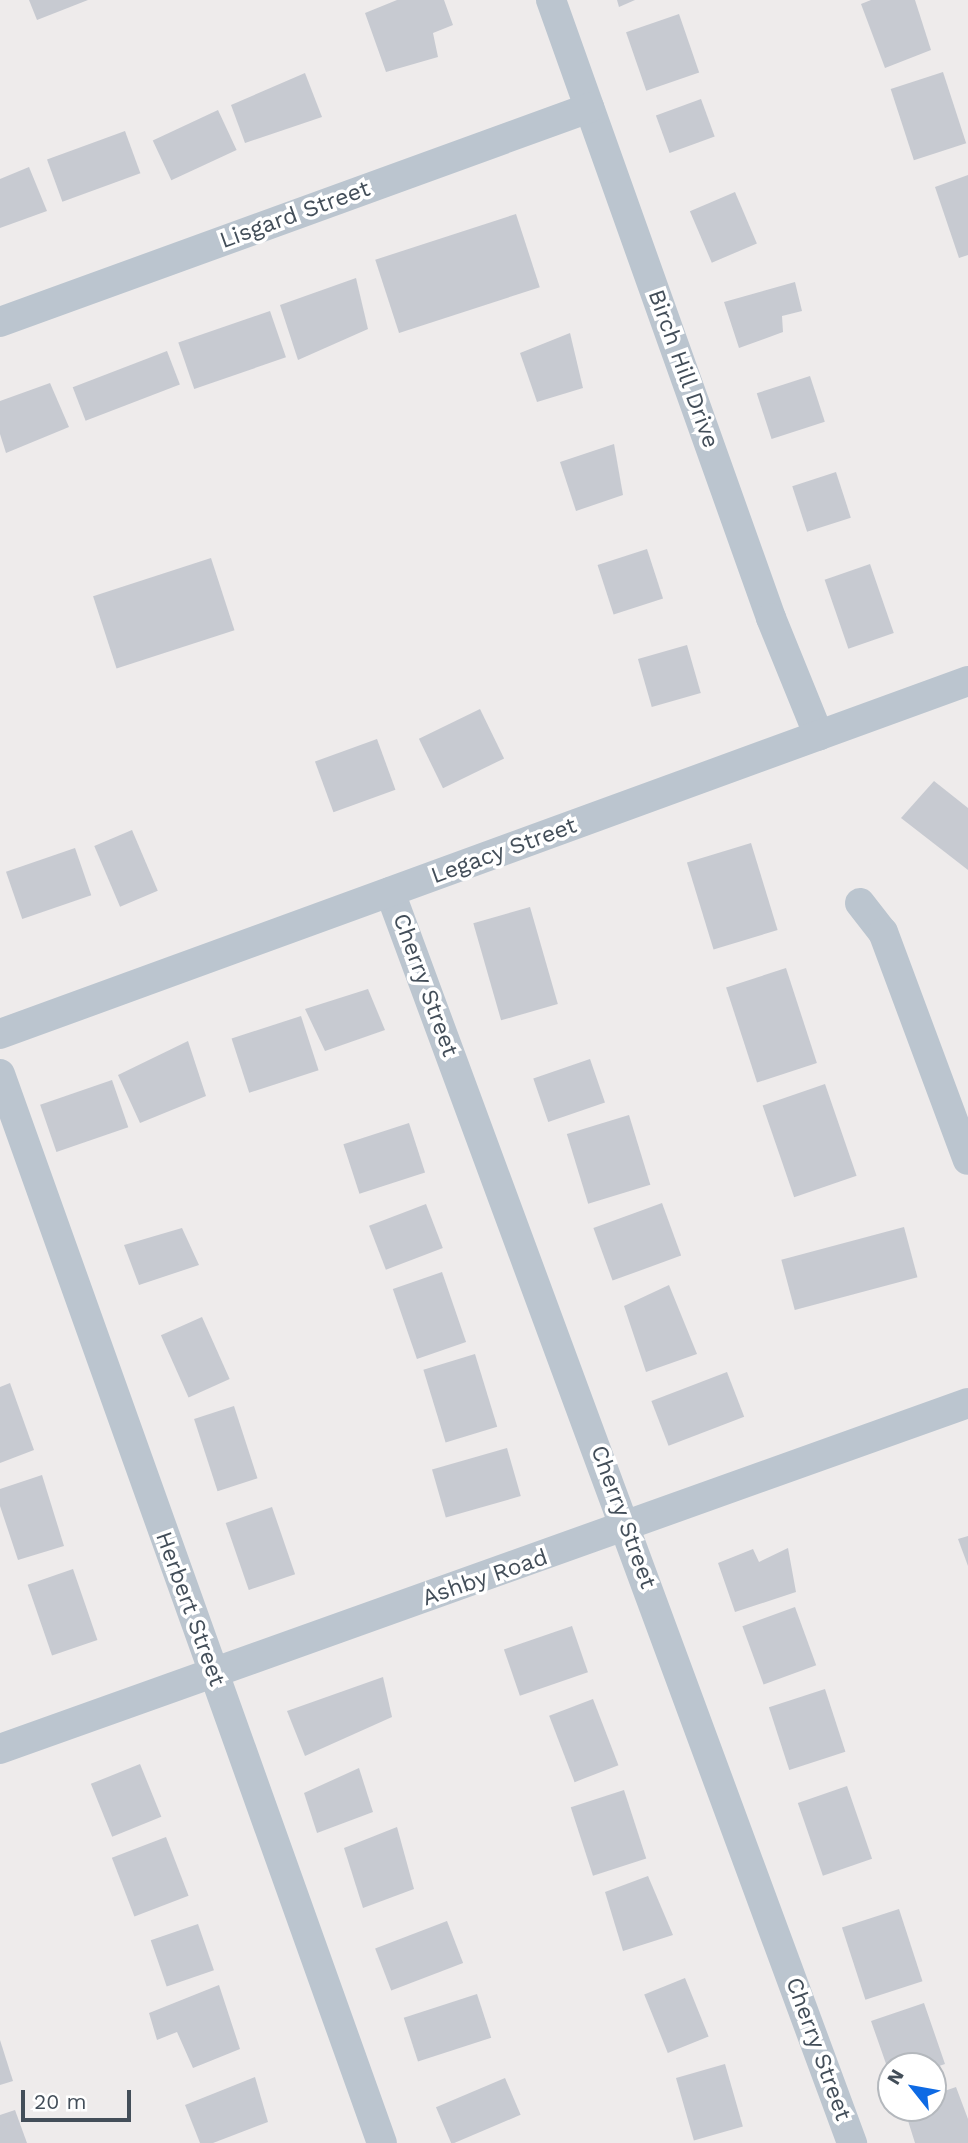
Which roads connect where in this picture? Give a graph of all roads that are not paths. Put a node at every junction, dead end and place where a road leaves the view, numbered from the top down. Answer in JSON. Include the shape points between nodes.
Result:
{"nodes":[{"id":1,"x":551,"y":0,"type":"edge"},
{"id":2,"x":589,"y":108,"type":"junction"},
{"id":3,"x":0,"y":322,"type":"edge"},
{"id":4,"x":968,"y":681,"type":"edge"},
{"id":5,"x":819,"y":736,"type":"junction"},
{"id":6,"x":390,"y":892,"type":"junction"},
{"id":7,"x":860,"y":903,"type":"dead end"},
{"id":8,"x":0,"y":1034,"type":"edge"},
{"id":9,"x":0,"y":1074,"type":"edge"},
{"id":10,"x":968,"y":1160,"type":"edge"},
{"id":11,"x":968,"y":1403,"type":"edge"},
{"id":12,"x":627,"y":1528,"type":"junction"},
{"id":13,"x":212,"y":1672,"type":"junction"},
{"id":14,"x":0,"y":1749,"type":"edge"},
{"id":15,"x":382,"y":2143,"type":"edge"},
{"id":16,"x":852,"y":2143,"type":"edge"}],
"edges":[{"from":1,"to":2,"type":"street","name":"Birch Hill Drive"},
{"from":2,"to":3,"type":"street","name":"Lisgard Street"},
{"from":2,"to":5,"type":"street","name":"Birch Hill Drive","via":[[771,618]]},
{"from":4,"to":5,"type":"street","name":"Legacy Street"},
{"from":5,"to":6,"type":"street","name":"Legacy Street"},
{"from":6,"to":8,"type":"street","name":"Legacy Street"},
{"from":6,"to":12,"type":"street","name":"Cherry Street"},
{"from":7,"to":10,"type":"street","via":[[883,932]]},
{"from":9,"to":13,"type":"street","name":"Herbert Street"},
{"from":11,"to":12,"type":"street","name":"Ashby Road"},
{"from":12,"to":13,"type":"street","name":"Ashby Road"},
{"from":12,"to":16,"type":"street","name":"Cherry Street"},
{"from":13,"to":14,"type":"street","name":"Ashby Road"},
{"from":13,"to":15,"type":"street","name":"Herbert Street"}]}
